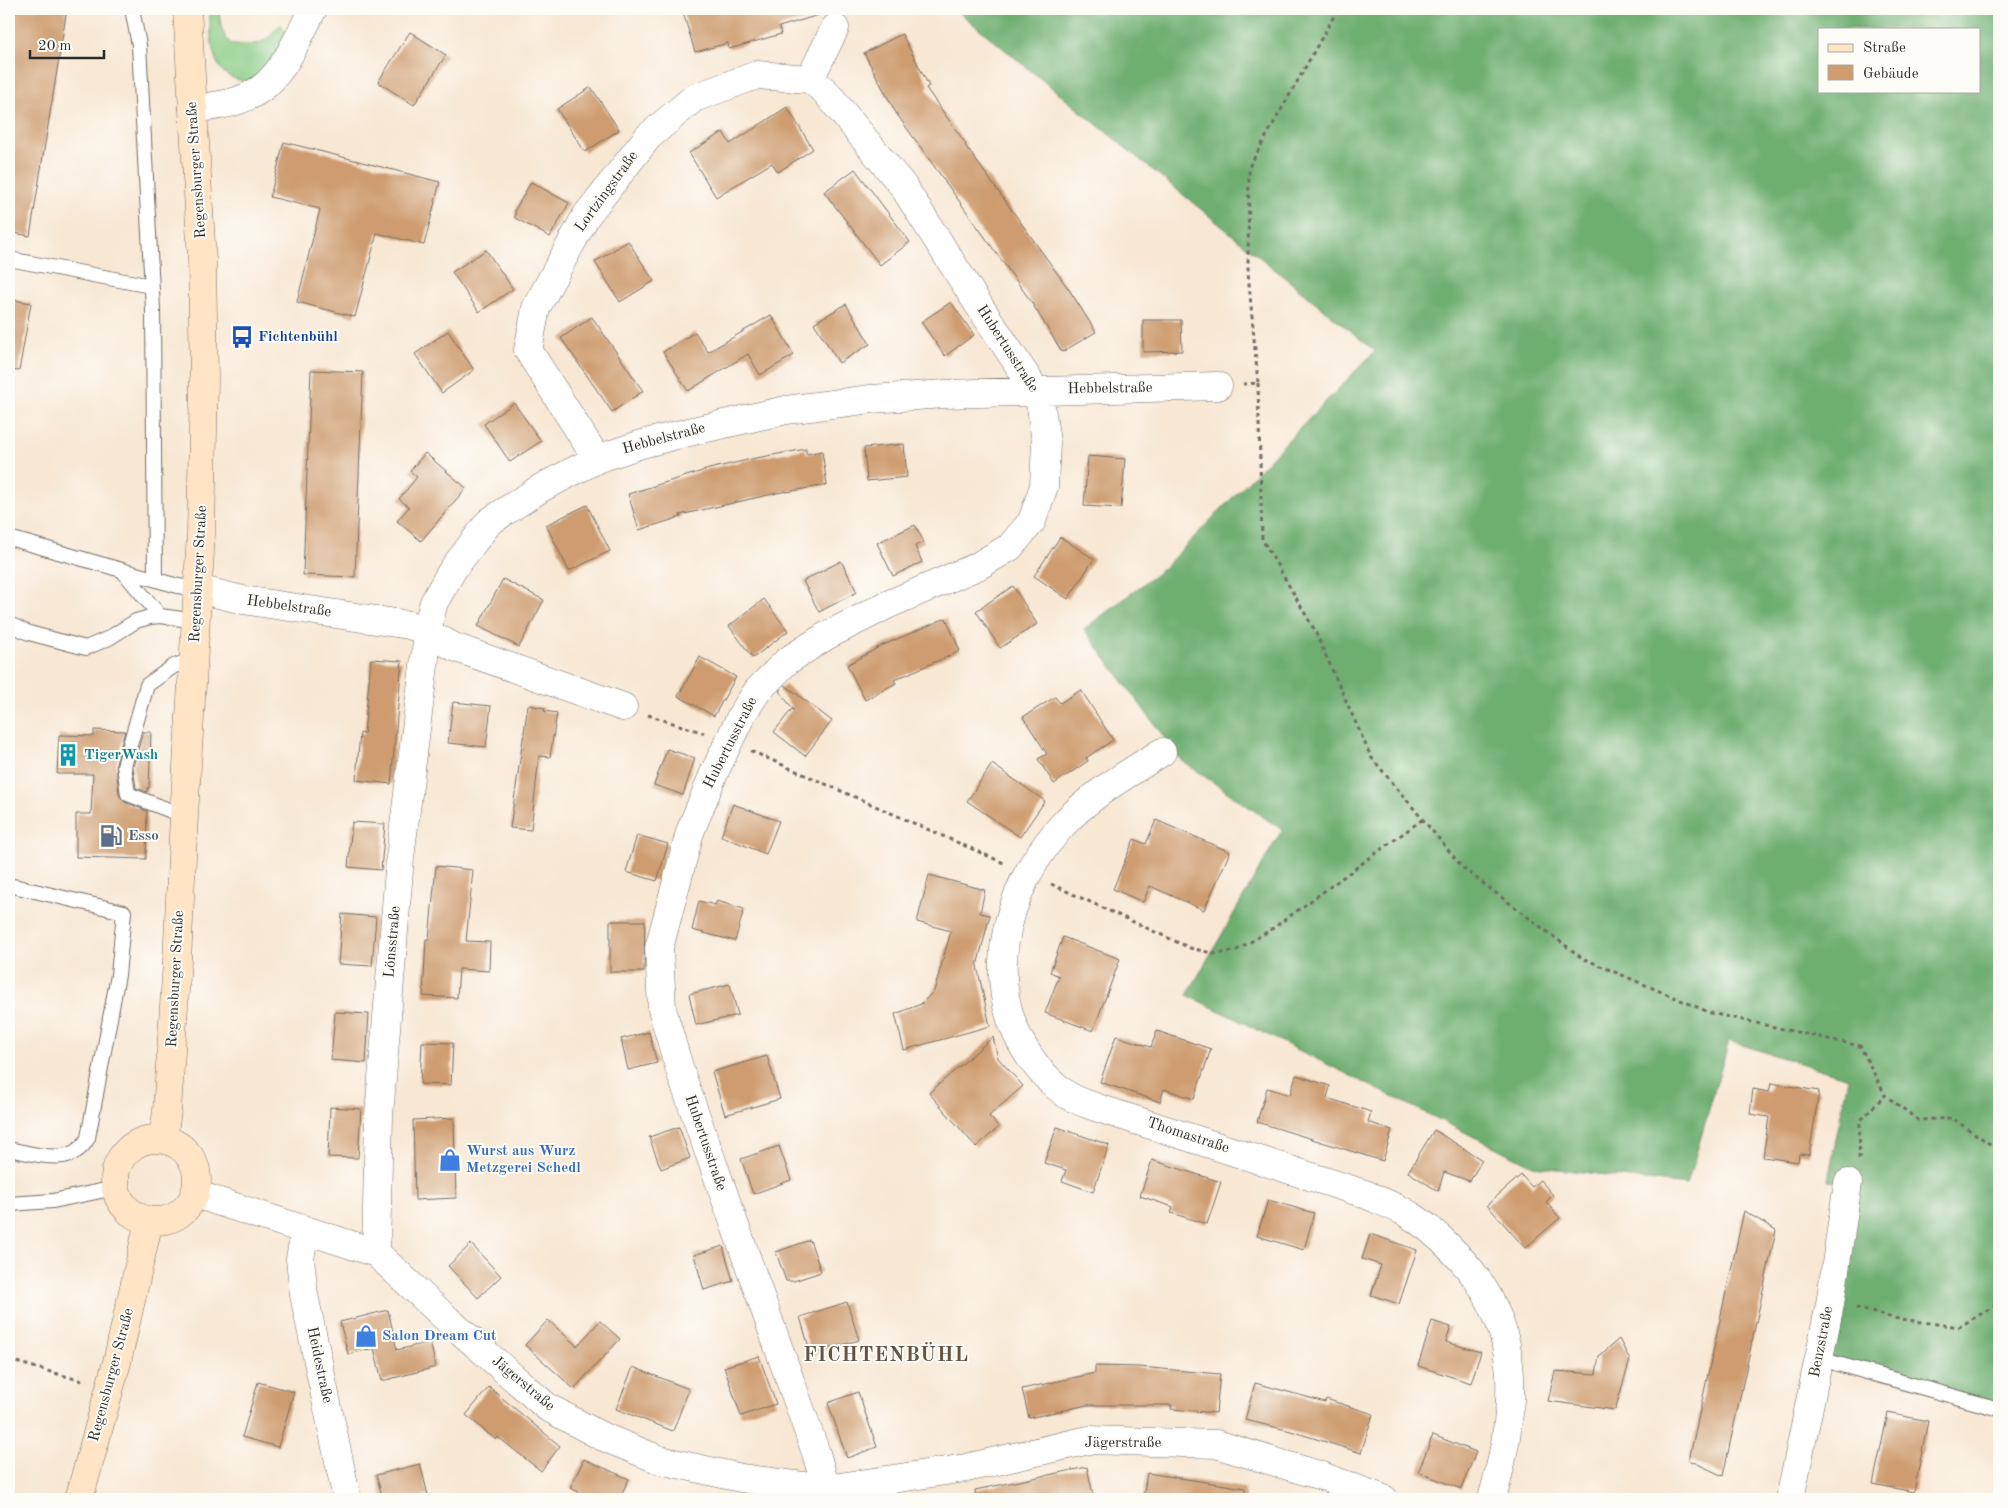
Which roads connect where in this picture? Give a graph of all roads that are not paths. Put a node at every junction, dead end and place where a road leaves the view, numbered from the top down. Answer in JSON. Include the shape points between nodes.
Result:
{"nodes":[{"id":1,"x":132,"y":9,"type":"edge"},
{"id":2,"x":187,"y":9,"type":"edge"},
{"id":3,"x":313,"y":9,"type":"edge"},
{"id":4,"x":835,"y":28,"type":"dead end"},
{"id":5,"x":810,"y":79,"type":"junction"},
{"id":6,"x":193,"y":108,"type":"junction"},
{"id":7,"x":9,"y":259,"type":"edge"},
{"id":8,"x":151,"y":286,"type":"junction"},
{"id":9,"x":1218,"y":386,"type":"road end"},
{"id":10,"x":1036,"y":391,"type":"junction"},
{"id":11,"x":596,"y":459,"type":"junction"},
{"id":12,"x":9,"y":538,"type":"edge"},
{"id":13,"x":122,"y":570,"type":"junction"},
{"id":14,"x":155,"y":579,"type":"junction"},
{"id":15,"x":198,"y":589,"type":"junction"},
{"id":16,"x":160,"y":616,"type":"junction"},
{"id":17,"x":197,"y":621,"type":"junction"},
{"id":18,"x":9,"y":624,"type":"edge"},
{"id":19,"x":428,"y":632,"type":"junction"},
{"id":20,"x":195,"y":659,"type":"junction"},
{"id":21,"x":623,"y":707,"type":"road end"},
{"id":22,"x":1162,"y":752,"type":"dead end"},
{"id":23,"x":184,"y":816,"type":"junction"},
{"id":24,"x":9,"y":885,"type":"edge"},
{"id":25,"x":162,"y":1139,"type":"junction"},
{"id":26,"x":9,"y":1149,"type":"edge"},
{"id":27,"x":1848,"y":1183,"type":"road end"},
{"id":28,"x":115,"y":1188,"type":"junction"},
{"id":29,"x":195,"y":1194,"type":"junction"},
{"id":30,"x":9,"y":1204,"type":"edge"},
{"id":31,"x":150,"y":1221,"type":"junction"},
{"id":32,"x":308,"y":1230,"type":"junction"},
{"id":33,"x":376,"y":1253,"type":"junction"},
{"id":34,"x":1820,"y":1359,"type":"junction"},
{"id":35,"x":1999,"y":1408,"type":"edge"},
{"id":36,"x":828,"y":1494,"type":"edge"},
{"id":37,"x":79,"y":1499,"type":"edge"},
{"id":38,"x":347,"y":1499,"type":"edge"},
{"id":39,"x":1384,"y":1499,"type":"edge"},
{"id":40,"x":1492,"y":1499,"type":"edge"},
{"id":41,"x":1790,"y":1499,"type":"edge"}],
"edges":[{"from":1,"to":8,"type":"lane","via":[[139,45]]},
{"from":2,"to":6,"type":"main road","name":"Regensburger Straße"},
{"from":3,"to":6,"type":"street","via":[[281,70],[269,84],[234,102]]},
{"from":4,"to":5,"type":"street"},
{"from":5,"to":10,"type":"street","name":"Hubertusstraße","via":[[831,97],[903,186]]},
{"from":5,"to":11,"type":"street","name":"Lortzingstraße","via":[[758,75],[694,98],[648,137],[586,216],[536,308],[528,350]]},
{"from":6,"to":15,"type":"main road","name":"Regensburger Straße","via":[[201,216],[204,379]]},
{"from":7,"to":8,"type":"lane"},
{"from":8,"to":14,"type":"lane"},
{"from":9,"to":10,"type":"street","name":"Hebbelstraße"},
{"from":10,"to":11,"type":"street","name":"Hebbelstraße","via":[[945,394],[786,410],[688,432]]},
{"from":10,"to":36,"type":"street","name":"Hubertusstraße","via":[[1046,442],[1044,486],[1032,521],[1010,547],[978,566],[887,605],[826,636],[787,661],[758,690],[741,716],[714,772],[690,832],[658,948],[662,1009],[681,1074]]},
{"from":11,"to":19,"type":"street","name":"Hebbelstraße","via":[[541,488],[489,522],[453,569],[434,602]]},
{"from":12,"to":13,"type":"lane"},
{"from":13,"to":14,"type":"lane"},
{"from":13,"to":16,"type":"lane"},
{"from":14,"to":15,"type":"lane"},
{"from":15,"to":17,"type":"main road","name":"Regensburger Straße"},
{"from":15,"to":19,"type":"street","name":"Hebbelstraße","via":[[243,600],[393,622]]},
{"from":16,"to":17,"type":"lane"},
{"from":16,"to":18,"type":"lane","via":[[136,621],[86,648],[28,633]]},
{"from":17,"to":20,"type":"main road","name":"Regensburger Straße"},
{"from":19,"to":21,"type":"street","via":[[454,647]]},
{"from":19,"to":33,"type":"street","name":"Lönsstraße","via":[[400,858],[379,1115]]},
{"from":20,"to":23,"type":"main road","name":"Regensburger Straße"},
{"from":20,"to":23,"type":"lane","via":[[174,666],[147,685],[124,766],[128,794]]},
{"from":22,"to":40,"type":"street","name":"Thomastraße","via":[[1086,801],[1059,829],[1027,873],[1006,926],[1002,977],[1008,1009],[1021,1043],[1038,1070],[1065,1094],[1098,1108],[1365,1194],[1397,1208],[1442,1239],[1471,1268],[1492,1302],[1506,1342],[1508,1426]]},
{"from":23,"to":25,"type":"main road","name":"Regensburger Straße","via":[[167,1111]]},
{"from":24,"to":26,"type":"lane","via":[[124,912],[118,974],[88,1138],[81,1149],[53,1158]]},
{"from":25,"to":28,"type":"main road","via":[[149,1139],[126,1150],[114,1174]]},
{"from":25,"to":29,"type":"main road","via":[[174,1143],[192,1159],[197,1176]]},
{"from":27,"to":34,"type":"street","name":"Benzstraße"},
{"from":28,"to":30,"type":"lane","via":[[53,1201]]},
{"from":28,"to":31,"type":"main road","via":[[126,1210],[137,1218]]},
{"from":29,"to":31,"type":"main road","via":[[177,1216],[164,1221]]},
{"from":29,"to":32,"type":"street","name":"Jägerstraße"},
{"from":31,"to":37,"type":"main road","name":"Regensburger Straße","via":[[117,1362]]},
{"from":32,"to":33,"type":"street","name":"Jägerstraße"},
{"from":32,"to":38,"type":"street","name":"Heidestraße","via":[[300,1259],[304,1296]]},
{"from":33,"to":36,"type":"street","name":"Jägerstraße","via":[[547,1407],[601,1436],[660,1460]]},
{"from":34,"to":35,"type":"lane"},
{"from":34,"to":41,"type":"street","name":"Benzstraße"},
{"from":36,"to":39,"type":"street","name":"Jägerstraße","via":[[1089,1440],[1216,1444],[1325,1477]]}]}
